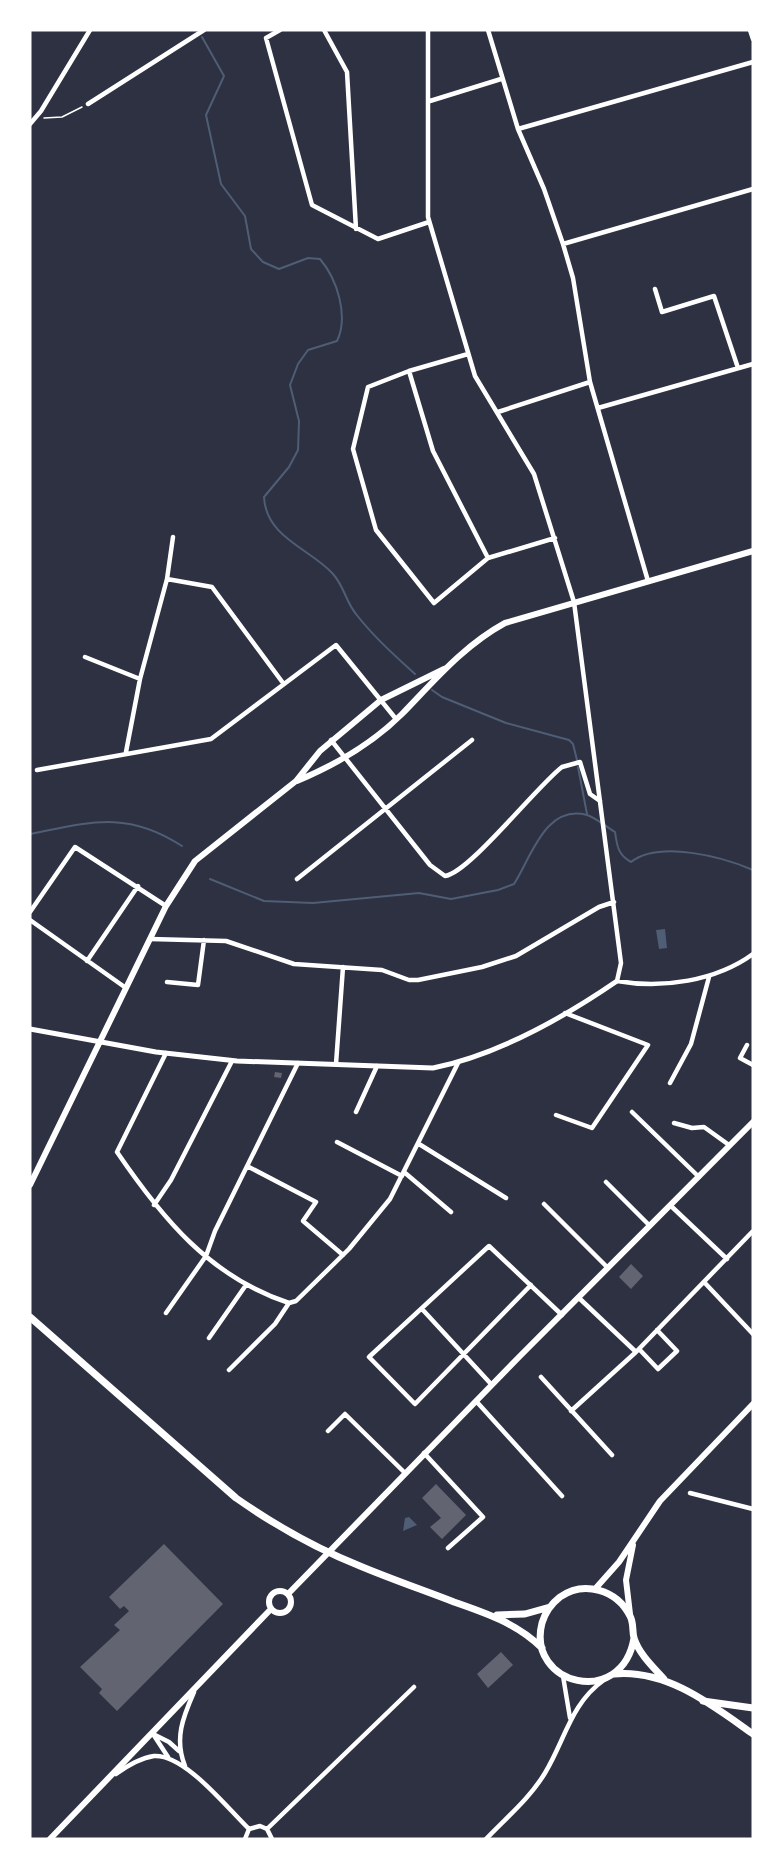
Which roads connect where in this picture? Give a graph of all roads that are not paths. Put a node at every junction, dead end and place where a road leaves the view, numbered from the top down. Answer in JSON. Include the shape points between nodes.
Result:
{"nodes":[{"id":1,"x":90,"y":30,"type":"edge"},
{"id":2,"x":204,"y":30,"type":"edge"},
{"id":3,"x":280,"y":30,"type":"edge"},
{"id":4,"x":324,"y":30,"type":"edge"},
{"id":5,"x":428,"y":30,"type":"edge"},
{"id":6,"x":488,"y":30,"type":"edge"},
{"id":7,"x":750,"y":30,"type":"edge"},
{"id":8,"x":753,"y":39,"type":"edge"},
{"id":9,"x":753,"y":62,"type":"edge"},
{"id":10,"x":501,"y":79,"type":"junction"},
{"id":11,"x":430,"y":101,"type":"junction"},
{"id":12,"x":88,"y":104,"type":"road end"},
{"id":13,"x":31,"y":120,"type":"edge"},
{"id":14,"x":518,"y":129,"type":"junction"},
{"id":15,"x":753,"y":189,"type":"edge"},
{"id":16,"x":429,"y":222,"type":"junction"},
{"id":17,"x":356,"y":229,"type":"junction"},
{"id":18,"x":563,"y":244,"type":"junction"},
{"id":19,"x":655,"y":290,"type":"dead end"},
{"id":20,"x":468,"y":354,"type":"junction"},
{"id":21,"x":753,"y":364,"type":"edge"},
{"id":22,"x":738,"y":368,"type":"junction"},
{"id":23,"x":409,"y":371,"type":"junction"},
{"id":24,"x":590,"y":382,"type":"junction"},
{"id":25,"x":598,"y":408,"type":"junction"},
{"id":26,"x":498,"y":412,"type":"junction"},
{"id":27,"x":173,"y":537,"type":"dead end"},
{"id":28,"x":555,"y":538,"type":"junction"},
{"id":29,"x":753,"y":551,"type":"edge"},
{"id":30,"x":488,"y":558,"type":"junction"},
{"id":31,"x":167,"y":579,"type":"junction"},
{"id":32,"x":648,"y":581,"type":"junction"},
{"id":33,"x":574,"y":602,"type":"junction"},
{"id":34,"x":85,"y":657,"type":"dead end"},
{"id":35,"x":444,"y":669,"type":"junction"},
{"id":36,"x":140,"y":679,"type":"junction"},
{"id":37,"x":283,"y":683,"type":"junction"},
{"id":38,"x":381,"y":700,"type":"junction"},
{"id":39,"x":396,"y":718,"type":"junction"},
{"id":40,"x":331,"y":740,"type":"junction"},
{"id":41,"x":472,"y":740,"type":"dead end"},
{"id":42,"x":126,"y":752,"type":"junction"},
{"id":43,"x":345,"y":758,"type":"junction"},
{"id":44,"x":37,"y":770,"type":"dead end"},
{"id":45,"x":296,"y":781,"type":"junction"},
{"id":46,"x":600,"y":801,"type":"junction"},
{"id":47,"x":385,"y":808,"type":"junction"},
{"id":48,"x":297,"y":879,"type":"dead end"},
{"id":49,"x":138,"y":886,"type":"junction"},
{"id":50,"x":614,"y":902,"type":"junction"},
{"id":51,"x":166,"y":906,"type":"junction"},
{"id":52,"x":30,"y":912,"type":"edge"},
{"id":53,"x":30,"y":921,"type":"edge"},
{"id":54,"x":150,"y":939,"type":"junction"},
{"id":55,"x":204,"y":940,"type":"junction"},
{"id":56,"x":753,"y":954,"type":"edge"},
{"id":57,"x":87,"y":961,"type":"junction"},
{"id":58,"x":343,"y":967,"type":"junction"},
{"id":59,"x":710,"y":976,"type":"junction"},
{"id":60,"x":617,"y":981,"type":"junction"},
{"id":61,"x":167,"y":982,"type":"dead end"},
{"id":62,"x":126,"y":988,"type":"junction"},
{"id":63,"x":564,"y":1013,"type":"junction"},
{"id":64,"x":30,"y":1029,"type":"edge"},
{"id":65,"x":101,"y":1042,"type":"junction"},
{"id":66,"x":747,"y":1046,"type":"dead end"},
{"id":67,"x":166,"y":1053,"type":"junction"},
{"id":68,"x":232,"y":1061,"type":"junction"},
{"id":69,"x":298,"y":1063,"type":"junction"},
{"id":70,"x":458,"y":1063,"type":"junction"},
{"id":71,"x":336,"y":1064,"type":"junction"},
{"id":72,"x":753,"y":1065,"type":"edge"},
{"id":73,"x":377,"y":1066,"type":"junction"},
{"id":74,"x":670,"y":1083,"type":"dead end"},
{"id":75,"x":356,"y":1112,"type":"dead end"},
{"id":76,"x":632,"y":1112,"type":"dead end"},
{"id":77,"x":556,"y":1114,"type":"dead end"},
{"id":78,"x":674,"y":1123,"type":"dead end"},
{"id":79,"x":751,"y":1124,"type":"edge"},
{"id":80,"x":337,"y":1142,"type":"dead end"},
{"id":81,"x":419,"y":1144,"type":"junction"},
{"id":82,"x":729,"y":1145,"type":"junction"},
{"id":83,"x":247,"y":1166,"type":"junction"},
{"id":84,"x":403,"y":1174,"type":"junction"},
{"id":85,"x":699,"y":1177,"type":"junction"},
{"id":86,"x":606,"y":1182,"type":"dead end"},
{"id":87,"x":30,"y":1185,"type":"edge"},
{"id":88,"x":506,"y":1198,"type":"dead end"},
{"id":89,"x":544,"y":1204,"type":"dead end"},
{"id":90,"x":154,"y":1205,"type":"junction"},
{"id":91,"x":671,"y":1206,"type":"junction"},
{"id":92,"x":451,"y":1212,"type":"dead end"},
{"id":93,"x":650,"y":1226,"type":"junction"},
{"id":94,"x":752,"y":1232,"type":"edge"},
{"id":95,"x":343,"y":1255,"type":"junction"},
{"id":96,"x":206,"y":1256,"type":"junction"},
{"id":97,"x":727,"y":1259,"type":"junction"},
{"id":98,"x":608,"y":1268,"type":"junction"},
{"id":99,"x":704,"y":1282,"type":"junction"},
{"id":100,"x":246,"y":1285,"type":"junction"},
{"id":101,"x":531,"y":1285,"type":"junction"},
{"id":102,"x":579,"y":1298,"type":"junction"},
{"id":103,"x":290,"y":1303,"type":"junction"},
{"id":104,"x":422,"y":1309,"type":"junction"},
{"id":105,"x":166,"y":1312,"type":"dead end"},
{"id":106,"x":562,"y":1315,"type":"junction"},
{"id":107,"x":30,"y":1317,"type":"edge"},
{"id":108,"x":657,"y":1330,"type":"junction"},
{"id":109,"x":753,"y":1334,"type":"edge"},
{"id":110,"x":209,"y":1338,"type":"dead end"},
{"id":111,"x":638,"y":1350,"type":"junction"},
{"id":112,"x":462,"y":1353,"type":"junction"},
{"id":113,"x":229,"y":1370,"type":"dead end"},
{"id":114,"x":541,"y":1377,"type":"dead end"},
{"id":115,"x":491,"y":1384,"type":"junction"},
{"id":116,"x":476,"y":1401,"type":"junction"},
{"id":117,"x":753,"y":1404,"type":"edge"},
{"id":118,"x":571,"y":1411,"type":"junction"},
{"id":119,"x":328,"y":1431,"type":"dead end"},
{"id":120,"x":424,"y":1453,"type":"junction"},
{"id":121,"x":612,"y":1455,"type":"dead end"},
{"id":122,"x":405,"y":1473,"type":"junction"},
{"id":123,"x":690,"y":1493,"type":"dead end"},
{"id":124,"x":562,"y":1496,"type":"dead end"},
{"id":125,"x":753,"y":1509,"type":"edge"},
{"id":126,"x":636,"y":1537,"type":"junction"},
{"id":127,"x":448,"y":1548,"type":"dead end"},
{"id":128,"x":595,"y":1589,"type":"junction"},
{"id":129,"x":288,"y":1593,"type":"junction"},
{"id":130,"x":550,"y":1607,"type":"junction"},
{"id":131,"x":271,"y":1609,"type":"junction"},
{"id":132,"x":494,"y":1615,"type":"junction"},
{"id":133,"x":631,"y":1617,"type":"junction"},
{"id":134,"x":634,"y":1638,"type":"junction"},
{"id":135,"x":542,"y":1648,"type":"junction"},
{"id":136,"x":614,"y":1674,"type":"junction"},
{"id":137,"x":563,"y":1676,"type":"junction"},
{"id":138,"x":605,"y":1679,"type":"junction"},
{"id":139,"x":664,"y":1679,"type":"junction"},
{"id":140,"x":414,"y":1687,"type":"dead end"},
{"id":141,"x":195,"y":1689,"type":"junction"},
{"id":142,"x":703,"y":1701,"type":"junction"},
{"id":143,"x":753,"y":1708,"type":"edge"},
{"id":144,"x":570,"y":1718,"type":"junction"},
{"id":145,"x":153,"y":1734,"type":"junction"},
{"id":146,"x":753,"y":1734,"type":"edge"},
{"id":147,"x":179,"y":1751,"type":"junction"},
{"id":148,"x":168,"y":1757,"type":"junction"},
{"id":149,"x":185,"y":1766,"type":"junction"},
{"id":150,"x":111,"y":1777,"type":"junction"},
{"id":151,"x":249,"y":1829,"type":"junction"},
{"id":152,"x":267,"y":1829,"type":"junction"},
{"id":153,"x":50,"y":1839,"type":"edge"},
{"id":154,"x":245,"y":1839,"type":"edge"},
{"id":155,"x":272,"y":1839,"type":"edge"},
{"id":156,"x":486,"y":1839,"type":"edge"}],
"edges":[{"from":1,"to":13,"type":"street"},
{"from":2,"to":12,"type":"street"},
{"from":3,"to":17,"type":"street","via":[[266,38],[312,205]]},
{"from":4,"to":17,"type":"street","via":[[347,72]]},
{"from":5,"to":11,"type":"street"},
{"from":6,"to":10,"type":"street"},
{"from":7,"to":8,"type":"street"},
{"from":9,"to":14,"type":"street"},
{"from":10,"to":11,"type":"street"},
{"from":10,"to":14,"type":"street"},
{"from":11,"to":16,"type":"street"},
{"from":14,"to":18,"type":"street"},
{"from":15,"to":18,"type":"street"},
{"from":16,"to":17,"type":"street","via":[[378,239]]},
{"from":16,"to":20,"type":"street"},
{"from":18,"to":24,"type":"street","via":[[573,278]]},
{"from":19,"to":22,"type":"street","via":[[662,312],[714,296]]},
{"from":20,"to":23,"type":"street"},
{"from":20,"to":26,"type":"street","via":[[477,381]]},
{"from":21,"to":22,"type":"street"},
{"from":22,"to":25,"type":"street"},
{"from":23,"to":30,"type":"street","via":[[434,451]]},
{"from":23,"to":30,"type":"street","via":[[368,387],[353,449],[376,530],[434,603]]},
{"from":24,"to":25,"type":"street"},
{"from":24,"to":26,"type":"street"},
{"from":25,"to":32,"type":"street"},
{"from":26,"to":28,"type":"street","via":[[534,474]]},
{"from":27,"to":31,"type":"street"},
{"from":28,"to":30,"type":"street"},
{"from":28,"to":33,"type":"street"},
{"from":29,"to":32,"type":"main road"},
{"from":31,"to":36,"type":"street"},
{"from":31,"to":37,"type":"street","via":[[212,587]]},
{"from":32,"to":33,"type":"main road"},
{"from":33,"to":35,"type":"main road","via":[[505,623]]},
{"from":33,"to":46,"type":"street"},
{"from":34,"to":36,"type":"street"},
{"from":35,"to":38,"type":"main road"},
{"from":35,"to":39,"type":"main road"},
{"from":36,"to":42,"type":"street"},
{"from":37,"to":38,"type":"street","via":[[336,645]]},
{"from":37,"to":42,"type":"street","via":[[211,739]]},
{"from":38,"to":39,"type":"street"},
{"from":38,"to":40,"type":"main road"},
{"from":39,"to":43,"type":"main road"},
{"from":40,"to":43,"type":"street"},
{"from":40,"to":45,"type":"main road"},
{"from":41,"to":47,"type":"street"},
{"from":42,"to":44,"type":"street"},
{"from":43,"to":45,"type":"main road"},
{"from":43,"to":47,"type":"street"},
{"from":45,"to":51,"type":"main road","via":[[195,861]]},
{"from":46,"to":47,"type":"street","via":[[590,794],[580,762],[562,767],[453,875],[445,876],[430,866]]},
{"from":46,"to":50,"type":"street"},
{"from":47,"to":48,"type":"street"},
{"from":49,"to":51,"type":"street"},
{"from":49,"to":52,"type":"street","via":[[75,847]]},
{"from":49,"to":57,"type":"street"},
{"from":50,"to":58,"type":"street","via":[[516,956],[482,968],[409,980],[382,970]]},
{"from":50,"to":60,"type":"street","via":[[621,963]]},
{"from":51,"to":54,"type":"main road"},
{"from":53,"to":57,"type":"street"},
{"from":54,"to":55,"type":"street"},
{"from":54,"to":62,"type":"main road"},
{"from":55,"to":58,"type":"street","via":[[225,941],[294,964]]},
{"from":55,"to":61,"type":"street","via":[[198,985]]},
{"from":56,"to":59,"type":"street"},
{"from":57,"to":62,"type":"street"},
{"from":58,"to":71,"type":"street"},
{"from":59,"to":60,"type":"street","via":[[631,984]]},
{"from":59,"to":74,"type":"street","via":[[691,1044]]},
{"from":60,"to":63,"type":"street"},
{"from":62,"to":65,"type":"main road"},
{"from":63,"to":70,"type":"street"},
{"from":63,"to":77,"type":"street","via":[[648,1045],[592,1128]]},
{"from":64,"to":65,"type":"street"},
{"from":65,"to":67,"type":"street"},
{"from":65,"to":87,"type":"main road"},
{"from":66,"to":72,"type":"street","via":[[740,1058]]},
{"from":67,"to":68,"type":"street"},
{"from":67,"to":90,"type":"street","via":[[117,1152]]},
{"from":68,"to":69,"type":"street"},
{"from":68,"to":90,"type":"street","via":[[171,1180]]},
{"from":69,"to":71,"type":"street"},
{"from":69,"to":83,"type":"street"},
{"from":70,"to":73,"type":"street","via":[[433,1068]]},
{"from":70,"to":81,"type":"street"},
{"from":71,"to":73,"type":"street"},
{"from":73,"to":75,"type":"street"},
{"from":76,"to":85,"type":"street"},
{"from":78,"to":82,"type":"street","via":[[704,1127]]},
{"from":79,"to":82,"type":"main road"},
{"from":80,"to":84,"type":"street"},
{"from":81,"to":84,"type":"street"},
{"from":81,"to":88,"type":"street"},
{"from":82,"to":85,"type":"main road"},
{"from":83,"to":95,"type":"street","via":[[316,1202],[303,1221]]},
{"from":83,"to":96,"type":"street"},
{"from":84,"to":92,"type":"street"},
{"from":84,"to":95,"type":"street","via":[[390,1199]]},
{"from":85,"to":91,"type":"main road"},
{"from":86,"to":93,"type":"street"},
{"from":89,"to":98,"type":"street"},
{"from":90,"to":96,"type":"street"},
{"from":91,"to":93,"type":"main road"},
{"from":91,"to":97,"type":"street"},
{"from":93,"to":98,"type":"main road"},
{"from":94,"to":97,"type":"street"},
{"from":95,"to":103,"type":"street"},
{"from":96,"to":100,"type":"street"},
{"from":96,"to":105,"type":"street"},
{"from":97,"to":99,"type":"street"},
{"from":98,"to":102,"type":"main road"},
{"from":99,"to":108,"type":"street"},
{"from":99,"to":109,"type":"street"},
{"from":100,"to":103,"type":"street"},
{"from":100,"to":110,"type":"street"},
{"from":101,"to":104,"type":"street","via":[[489,1246]]},
{"from":101,"to":106,"type":"street"},
{"from":101,"to":112,"type":"street"},
{"from":102,"to":106,"type":"main road"},
{"from":102,"to":111,"type":"street"},
{"from":103,"to":113,"type":"street","via":[[275,1324]]},
{"from":104,"to":112,"type":"street"},
{"from":104,"to":112,"type":"street","via":[[369,1357],[415,1404]]},
{"from":106,"to":115,"type":"main road"},
{"from":107,"to":132,"type":"main road","via":[[236,1498],[268,1520],[321,1550]]},
{"from":108,"to":111,"type":"street"},
{"from":108,"to":111,"type":"street","via":[[677,1351],[658,1369]]},
{"from":111,"to":118,"type":"street"},
{"from":112,"to":115,"type":"street"},
{"from":114,"to":118,"type":"street"},
{"from":115,"to":116,"type":"main road"},
{"from":116,"to":120,"type":"main road"},
{"from":116,"to":124,"type":"street"},
{"from":117,"to":126,"type":"main road","via":[[660,1501]]},
{"from":118,"to":121,"type":"street"},
{"from":119,"to":122,"type":"street","via":[[345,1414]]},
{"from":120,"to":122,"type":"main road"},
{"from":120,"to":127,"type":"street","via":[[483,1517]]},
{"from":122,"to":129,"type":"main road"},
{"from":123,"to":125,"type":"street"},
{"from":126,"to":128,"type":"main road"},
{"from":126,"to":133,"type":"main road","via":[[626,1576]]},
{"from":128,"to":130,"type":"main road","via":[[570,1592]]},
{"from":128,"to":133,"type":"main road","via":[[610,1594]]},
{"from":129,"to":131,"type":"main road","via":[[273,1593],[268,1600]]},
{"from":129,"to":131,"type":"main road","via":[[288,1609],[279,1613]]},
{"from":130,"to":132,"type":"main road","via":[[525,1614]]},
{"from":130,"to":135,"type":"main road","via":[[541,1626]]},
{"from":131,"to":141,"type":"main road"},
{"from":132,"to":135,"type":"main road","via":[[522,1630]]},
{"from":133,"to":134,"type":"main road"},
{"from":134,"to":136,"type":"main road","via":[[628,1659]]},
{"from":134,"to":139,"type":"main road"},
{"from":135,"to":137,"type":"main road"},
{"from":136,"to":138,"type":"main road"},
{"from":136,"to":139,"type":"main road"},
{"from":137,"to":138,"type":"main road","via":[[584,1682]]},
{"from":137,"to":144,"type":"street"},
{"from":138,"to":144,"type":"street","via":[[587,1694]]},
{"from":139,"to":142,"type":"main road"},
{"from":140,"to":152,"type":"street"},
{"from":141,"to":145,"type":"main road"},
{"from":141,"to":147,"type":"street","via":[[182,1719]]},
{"from":142,"to":143,"type":"main road"},
{"from":142,"to":146,"type":"main road"},
{"from":144,"to":156,"type":"street","via":[[546,1772]]},
{"from":145,"to":147,"type":"street"},
{"from":145,"to":148,"type":"street"},
{"from":145,"to":150,"type":"main road"},
{"from":147,"to":149,"type":"street"},
{"from":148,"to":149,"type":"street"},
{"from":148,"to":150,"type":"street","via":[[153,1756],[133,1763]]},
{"from":149,"to":151,"type":"street"},
{"from":150,"to":153,"type":"main road"},
{"from":151,"to":152,"type":"street"},
{"from":151,"to":154,"type":"street"},
{"from":152,"to":155,"type":"street"}]}
